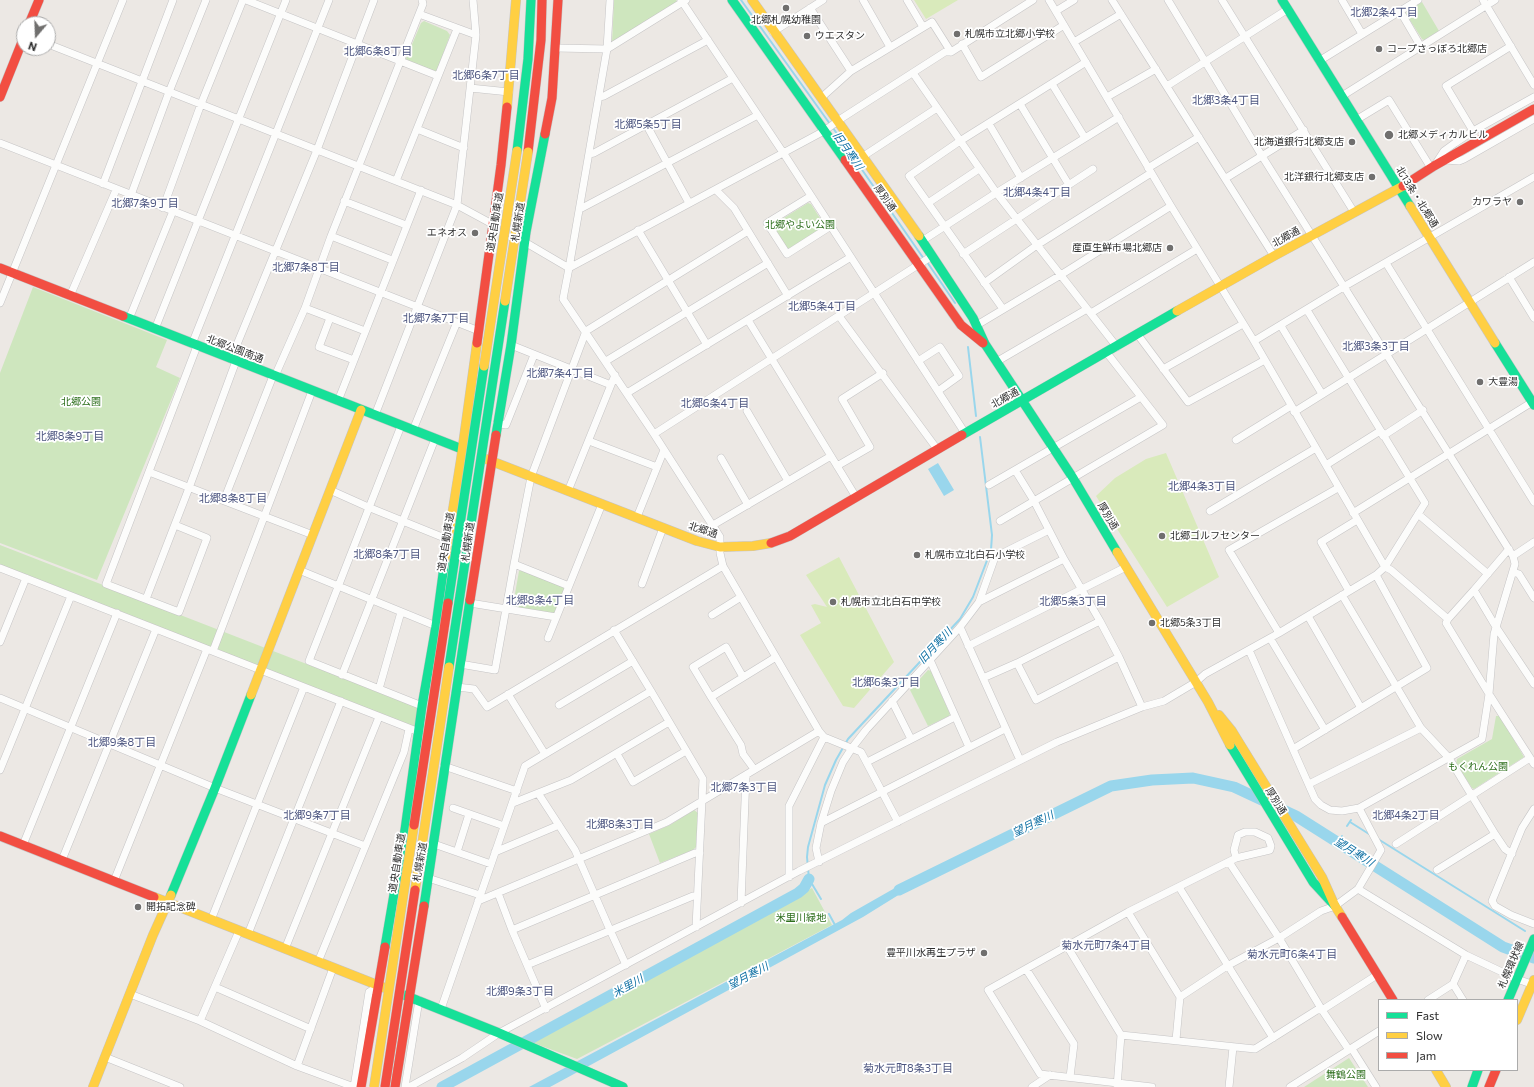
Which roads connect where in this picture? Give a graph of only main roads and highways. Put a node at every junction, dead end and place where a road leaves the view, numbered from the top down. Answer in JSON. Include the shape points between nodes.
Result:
{"nodes":[{"id":1,"x":39,"y":0,"type":"edge"},
{"id":2,"x":516,"y":0,"type":"edge"},
{"id":3,"x":523,"y":0,"type":"edge"},
{"id":4,"x":531,"y":0,"type":"edge"},
{"id":5,"x":542,"y":0,"type":"edge"},
{"id":6,"x":552,"y":0,"type":"edge"},
{"id":7,"x":558,"y":0,"type":"edge"},
{"id":8,"x":732,"y":0,"type":"edge"},
{"id":9,"x":752,"y":0,"type":"edge"},
{"id":10,"x":1285,"y":3,"type":"edge"},
{"id":11,"x":32,"y":16,"type":"edge"},
{"id":12,"x":16,"y":56,"type":"edge"},
{"id":13,"x":0,"y":97,"type":"edge"},
{"id":14,"x":552,"y":98,"type":"junction"},
{"id":15,"x":1534,"y":109,"type":"edge"},
{"id":16,"x":501,"y":166,"type":"junction"},
{"id":17,"x":1399,"y":188,"type":"junction"},
{"id":18,"x":925,"y":261,"type":"junction"},
{"id":19,"x":0,"y":268,"type":"edge"},
{"id":20,"x":985,"y":344,"type":"junction"},
{"id":21,"x":1024,"y":400,"type":"junction"},
{"id":22,"x":1533,"y":403,"type":"edge"},
{"id":23,"x":361,"y":410,"type":"junction"},
{"id":24,"x":462,"y":449,"type":"junction"},
{"id":25,"x":491,"y":461,"type":"junction"},
{"id":26,"x":1208,"y":702,"type":"junction"},
{"id":27,"x":0,"y":836,"type":"edge"},
{"id":28,"x":168,"y":902,"type":"junction"},
{"id":29,"x":1335,"y":906,"type":"junction"},
{"id":30,"x":1534,"y":939,"type":"edge"},
{"id":31,"x":1533,"y":984,"type":"edge"},
{"id":32,"x":379,"y":986,"type":"junction"},
{"id":33,"x":409,"y":996,"type":"junction"},
{"id":34,"x":1392,"y":999,"type":"edge"},
{"id":35,"x":1508,"y":999,"type":"edge"},
{"id":36,"x":1518,"y":1018,"type":"edge"},
{"id":37,"x":1437,"y":1071,"type":"edge"},
{"id":38,"x":1478,"y":1071,"type":"edge"},
{"id":39,"x":1496,"y":1071,"type":"edge"},
{"id":40,"x":93,"y":1087,"type":"edge"},
{"id":41,"x":361,"y":1087,"type":"edge"},
{"id":42,"x":374,"y":1087,"type":"edge"},
{"id":43,"x":385,"y":1087,"type":"edge"},
{"id":44,"x":395,"y":1087,"type":"edge"},
{"id":45,"x":623,"y":1087,"type":"edge"},
{"id":46,"x":1446,"y":1087,"type":"edge"},
{"id":47,"x":1472,"y":1087,"type":"edge"},
{"id":48,"x":1489,"y":1087,"type":"edge"}],
"edges":[{"from":1,"to":11,"type":"main road"},
{"from":2,"to":16,"type":"main road","name":"札幌新道"},
{"from":3,"to":16,"type":"main road","via":[[513,124]]},
{"from":4,"to":42,"type":"main road","name":"道央自動車道","bridge":true,"via":[[528,59],[517,151]]},
{"from":5,"to":43,"type":"main road","bridge":true,"via":[[540,48],[528,152]]},
{"from":6,"to":14,"type":"main road","via":[[548,81]]},
{"from":7,"to":14,"type":"main road","name":"札幌新道"},
{"from":8,"to":18,"type":"main road","name":"厚別通"},
{"from":9,"to":18,"type":"main road","name":"厚別通","via":[[922,242]]},
{"from":10,"to":17,"type":"main road","name":"北13条・北郷通"},
{"from":12,"to":13,"type":"main road"},
{"from":14,"to":25,"type":"main road","name":"札幌新道","via":[[525,243]]},
{"from":15,"to":17,"type":"main road","name":"北郷通"},
{"from":16,"to":24,"type":"main road","name":"札幌新道"},
{"from":17,"to":21,"type":"main road","name":"北郷通","via":[[1274,256]]},
{"from":17,"to":22,"type":"main road","name":"北13条・北郷通"},
{"from":18,"to":20,"type":"main road","name":"厚別通","via":[[977,325]]},
{"from":18,"to":20,"type":"main road","name":"厚別通","via":[[961,325]]},
{"from":19,"to":23,"type":"main road","name":"北郷公園南通"},
{"from":20,"to":21,"type":"main road","name":"厚別通"},
{"from":21,"to":25,"type":"main road","name":"北郷通","via":[[790,536],[772,543],[753,546],[720,547],[697,541]]},
{"from":21,"to":26,"type":"main road","name":"厚別通"},
{"from":23,"to":24,"type":"main road","name":"北郷公園南通"},
{"from":23,"to":28,"type":"main road","via":[[215,788]]},
{"from":24,"to":25,"type":"main road","name":"北郷通"},
{"from":24,"to":32,"type":"main road","name":"札幌新道"},
{"from":25,"to":33,"type":"main road","name":"札幌新道"},
{"from":26,"to":29,"type":"main road","name":"厚別通","via":[[1232,731],[1322,877]]},
{"from":26,"to":29,"type":"main road","name":"厚別通","via":[[1231,748],[1314,882]]},
{"from":27,"to":28,"type":"main road"},
{"from":28,"to":32,"type":"main road"},
{"from":28,"to":40,"type":"main road"},
{"from":29,"to":34,"type":"main road","name":"厚別通"},
{"from":30,"to":35,"type":"main road","name":"札幌環状線"},
{"from":31,"to":36,"type":"main road"},
{"from":32,"to":33,"type":"main road"},
{"from":32,"to":41,"type":"main road","name":"札幌新道"},
{"from":33,"to":44,"type":"main road","name":"札幌新道"},
{"from":33,"to":45,"type":"main road"},
{"from":37,"to":46,"type":"main road"},
{"from":38,"to":47,"type":"main road"},
{"from":39,"to":48,"type":"main road"}]}
